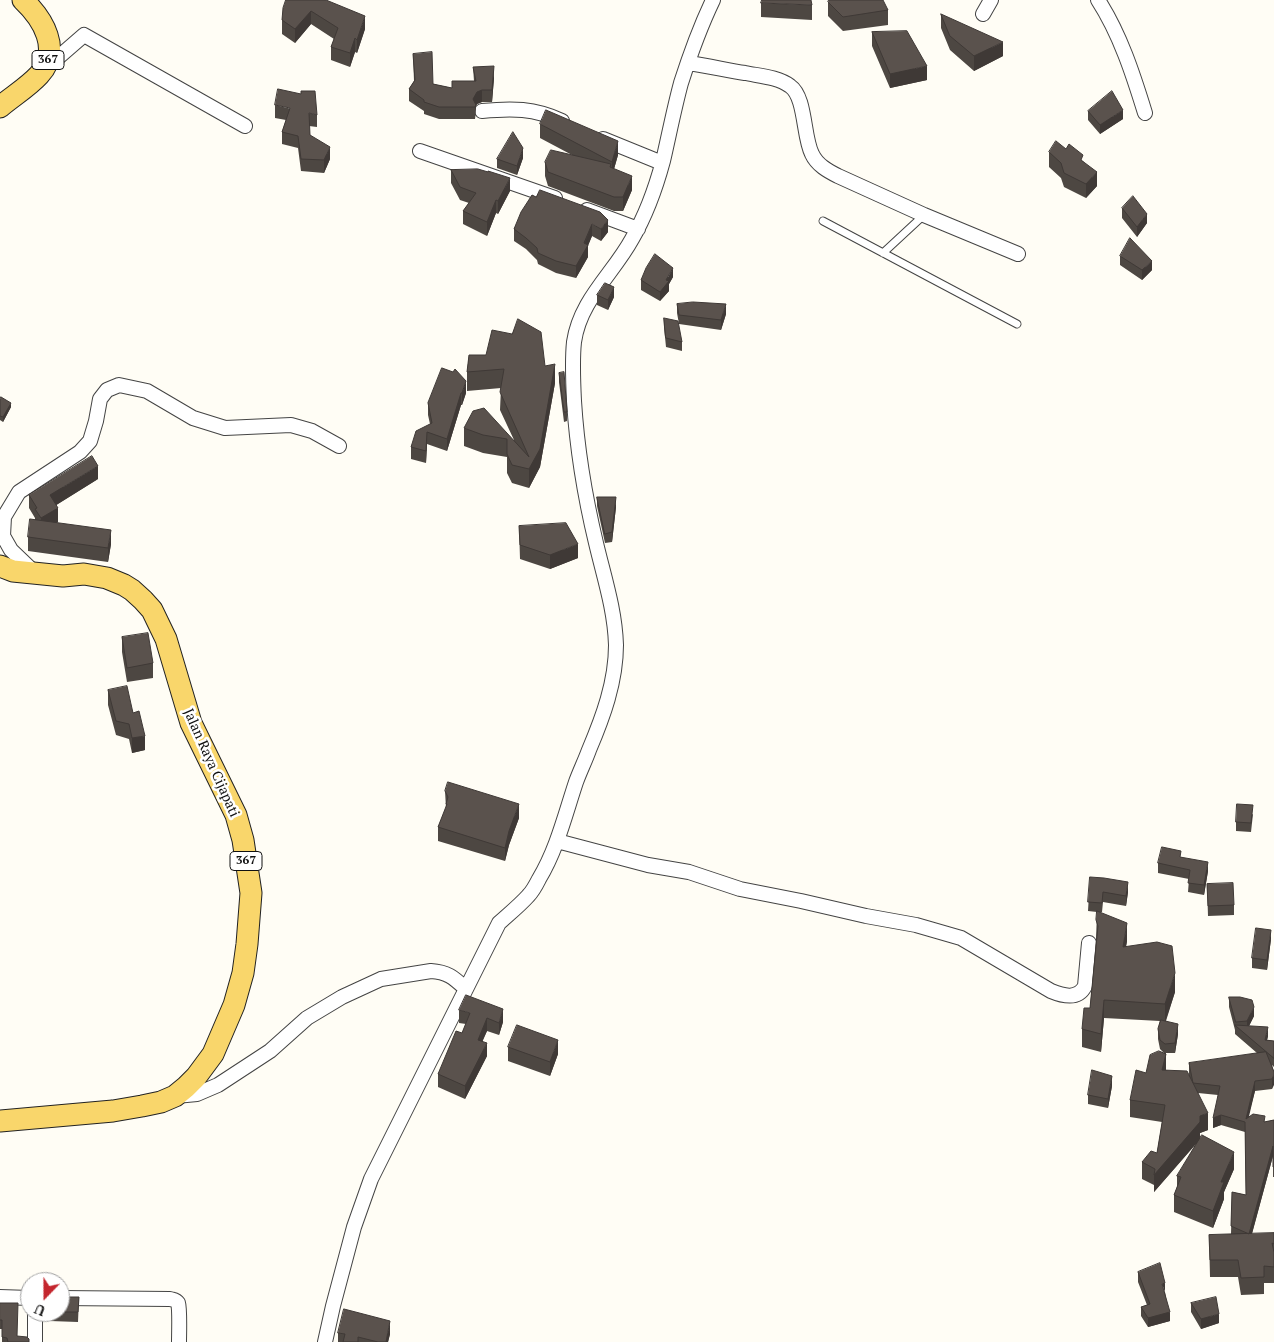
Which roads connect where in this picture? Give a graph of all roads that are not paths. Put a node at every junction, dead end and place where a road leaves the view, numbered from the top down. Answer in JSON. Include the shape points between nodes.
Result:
{"nodes":[{"id":1,"x":23,"y":0,"type":"edge"},
{"id":2,"x":712,"y":0,"type":"edge"},
{"id":3,"x":991,"y":0,"type":"edge"},
{"id":4,"x":1098,"y":0,"type":"edge"},
{"id":5,"x":983,"y":14,"type":"dead end"},
{"id":6,"x":689,"y":62,"type":"junction"},
{"id":7,"x":40,"y":74,"type":"junction"},
{"id":8,"x":0,"y":107,"type":"edge"},
{"id":9,"x":482,"y":111,"type":"dead end"},
{"id":10,"x":1145,"y":113,"type":"dead end"},
{"id":11,"x":244,"y":126,"type":"dead end"},
{"id":12,"x":577,"y":127,"type":"edge"},
{"id":13,"x":592,"y":134,"type":"edge"},
{"id":14,"x":420,"y":151,"type":"dead end"},
{"id":15,"x":662,"y":163,"type":"junction"},
{"id":16,"x":924,"y":215,"type":"junction"},
{"id":17,"x":823,"y":221,"type":"dead end"},
{"id":18,"x":638,"y":229,"type":"junction"},
{"id":19,"x":883,"y":253,"type":"junction"},
{"id":20,"x":1018,"y":254,"type":"dead end"},
{"id":21,"x":1017,"y":324,"type":"dead end"},
{"id":22,"x":339,"y":446,"type":"dead end"},
{"id":23,"x":0,"y":566,"type":"edge"},
{"id":24,"x":36,"y":574,"type":"junction"},
{"id":25,"x":557,"y":841,"type":"junction"},
{"id":26,"x":1090,"y":942,"type":"dead end"},
{"id":27,"x":466,"y":989,"type":"junction"},
{"id":28,"x":175,"y":1096,"type":"junction"},
{"id":29,"x":0,"y":1121,"type":"edge"},
{"id":30,"x":0,"y":1297,"type":"edge"},
{"id":31,"x":20,"y":1298,"type":"edge"},
{"id":32,"x":70,"y":1298,"type":"edge"},
{"id":33,"x":35,"y":1322,"type":"edge"},
{"id":34,"x":35,"y":1342,"type":"edge"},
{"id":35,"x":179,"y":1342,"type":"edge"},
{"id":36,"x":325,"y":1342,"type":"edge"}],
"edges":[{"from":1,"to":7,"type":"main road","number":"367","via":[[40,19],[49,40],[48,63]]},
{"from":2,"to":6,"type":"street"},
{"from":3,"to":5,"type":"street"},
{"from":4,"to":10,"type":"street","via":[[1131,67]]},
{"from":6,"to":15,"type":"street"},
{"from":6,"to":16,"type":"street","via":[[778,80],[790,86],[799,101],[808,144],[818,163],[838,176]]},
{"from":7,"to":8,"type":"main road","number":"367"},
{"from":7,"to":11,"type":"street","via":[[84,35]]},
{"from":9,"to":12,"type":"street","via":[[518,109],[544,114]]},
{"from":13,"to":15,"type":"street"},
{"from":14,"to":18,"type":"street"},
{"from":15,"to":18,"type":"street"},
{"from":16,"to":19,"type":"lane"},
{"from":16,"to":20,"type":"street"},
{"from":17,"to":19,"type":"lane"},
{"from":18,"to":25,"type":"street","via":[[592,296],[574,341],[577,436],[616,644],[608,699]]},
{"from":19,"to":21,"type":"lane"},
{"from":22,"to":24,"type":"street","via":[[312,431],[291,425],[225,428],[193,418],[147,391],[120,385],[107,390],[100,399],[90,441],[80,452],[19,492],[4,518],[3,536],[11,550]]},
{"from":23,"to":24,"type":"main road","name":"Jalan Raya Cijapati","number":"367"},
{"from":24,"to":28,"type":"main road","name":"Jalan Raya Cijapati","number":"367","via":[[84,574],[108,578],[132,590],[152,610],[166,639],[191,723],[236,815],[243,840],[251,893],[243,973],[234,1005],[213,1054],[196,1077]]},
{"from":25,"to":26,"type":"street","via":[[648,865],[689,872],[740,889],[916,924],[961,938],[1060,995],[1080,993],[1085,986]]},
{"from":25,"to":27,"type":"street","via":[[530,894],[500,923]]},
{"from":27,"to":28,"type":"street","via":[[451,976],[437,971],[381,979],[307,1018],[270,1051],[218,1085],[197,1094]]},
{"from":27,"to":36,"type":"street","via":[[371,1179],[354,1227]]},
{"from":28,"to":29,"type":"main road","name":"Jalan Raya Cijapati","number":"367","via":[[113,1111]]},
{"from":30,"to":31,"type":"street"},
{"from":32,"to":35,"type":"street","via":[[175,1300],[179,1311]]},
{"from":33,"to":34,"type":"street"}]}
